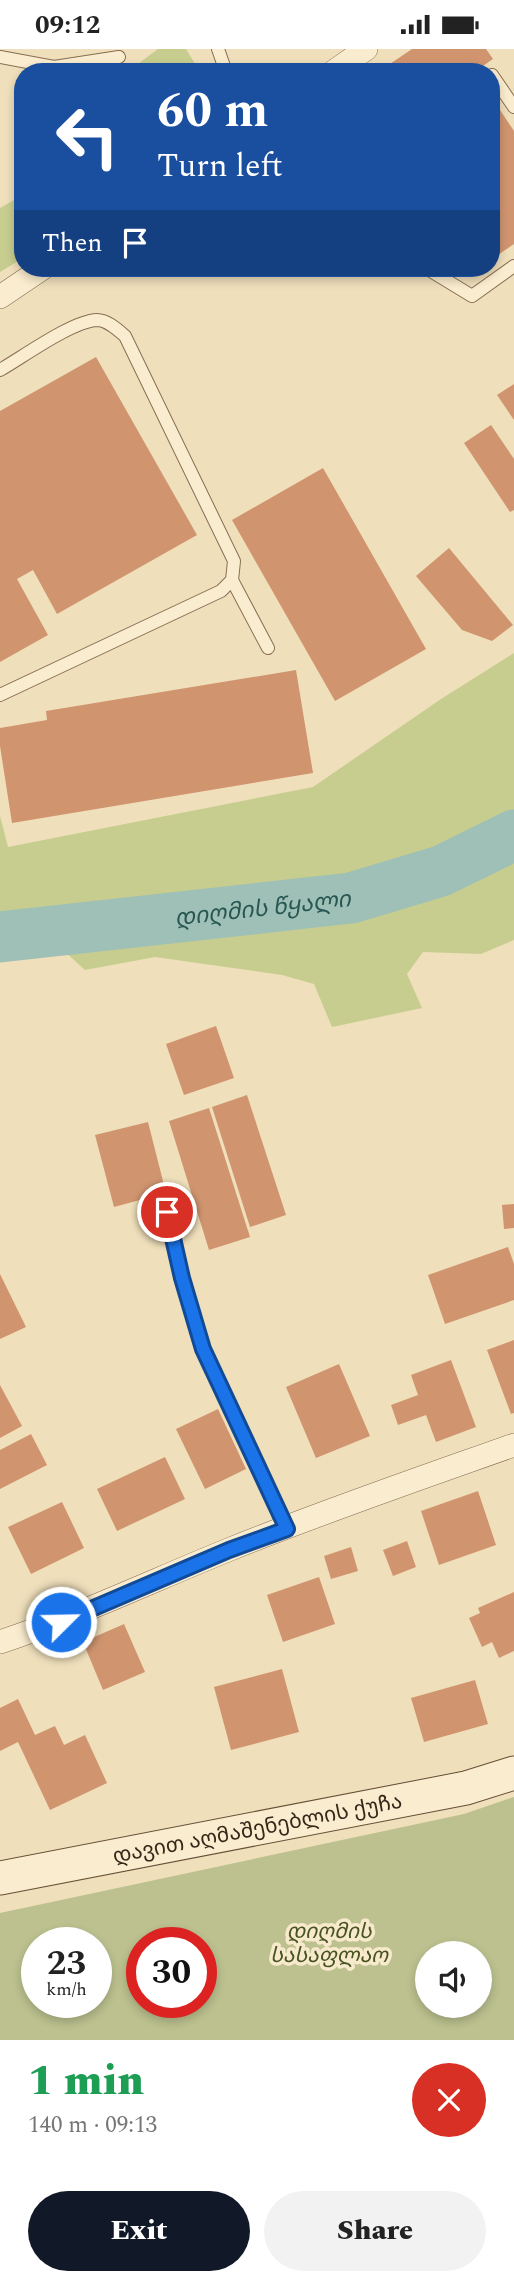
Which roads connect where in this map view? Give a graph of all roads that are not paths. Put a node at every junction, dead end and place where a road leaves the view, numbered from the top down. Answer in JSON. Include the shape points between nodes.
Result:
{"nodes":[{"id":1,"x":366,"y":49,"type":"edge"},
{"id":2,"x":0,"y":57,"type":"edge"},
{"id":3,"x":119,"y":57,"type":"dead end"},
{"id":4,"x":32,"y":63,"type":"edge"},
{"id":5,"x":80,"y":63,"type":"edge"},
{"id":6,"x":346,"y":63,"type":"edge"},
{"id":7,"x":500,"y":87,"type":"edge"},
{"id":8,"x":514,"y":107,"type":"edge"},
{"id":9,"x":30,"y":277,"type":"edge"},
{"id":10,"x":441,"y":277,"type":"edge"},
{"id":11,"x":499,"y":277,"type":"edge"},
{"id":12,"x":0,"y":297,"type":"edge"},
{"id":13,"x":0,"y":370,"type":"edge"},
{"id":14,"x":232,"y":580,"type":"junction"},
{"id":15,"x":268,"y":648,"type":"dead end"},
{"id":16,"x":0,"y":695,"type":"edge"},
{"id":17,"x":167,"y":1212,"type":"dead end"},
{"id":18,"x":514,"y":1445,"type":"edge"},
{"id":19,"x":287,"y":1529,"type":"junction"},
{"id":20,"x":0,"y":1642,"type":"edge"},
{"id":21,"x":514,"y":1773,"type":"edge"},
{"id":22,"x":0,"y":1878,"type":"edge"}],
"edges":[{"from":1,"to":6,"type":"street"},
{"from":2,"to":4,"type":"lane"},
{"from":3,"to":5,"type":"lane"},
{"from":7,"to":8,"type":"lane"},
{"from":9,"to":12,"type":"street"},
{"from":10,"to":11,"type":"lane","via":[[472,296]]},
{"from":13,"to":14,"type":"lane","via":[[79,324],[99,320],[125,336],[234,561]]},
{"from":14,"to":15,"type":"lane"},
{"from":14,"to":16,"type":"lane","via":[[221,591]]},
{"from":17,"to":19,"type":"lane","via":[[203,1349]]},
{"from":18,"to":19,"type":"street"},
{"from":19,"to":20,"type":"street","via":[[61,1622]]},
{"from":21,"to":22,"type":"street","name":"დავით აღმაშენებლის ქუჩა","via":[[466,1789]]}]}
